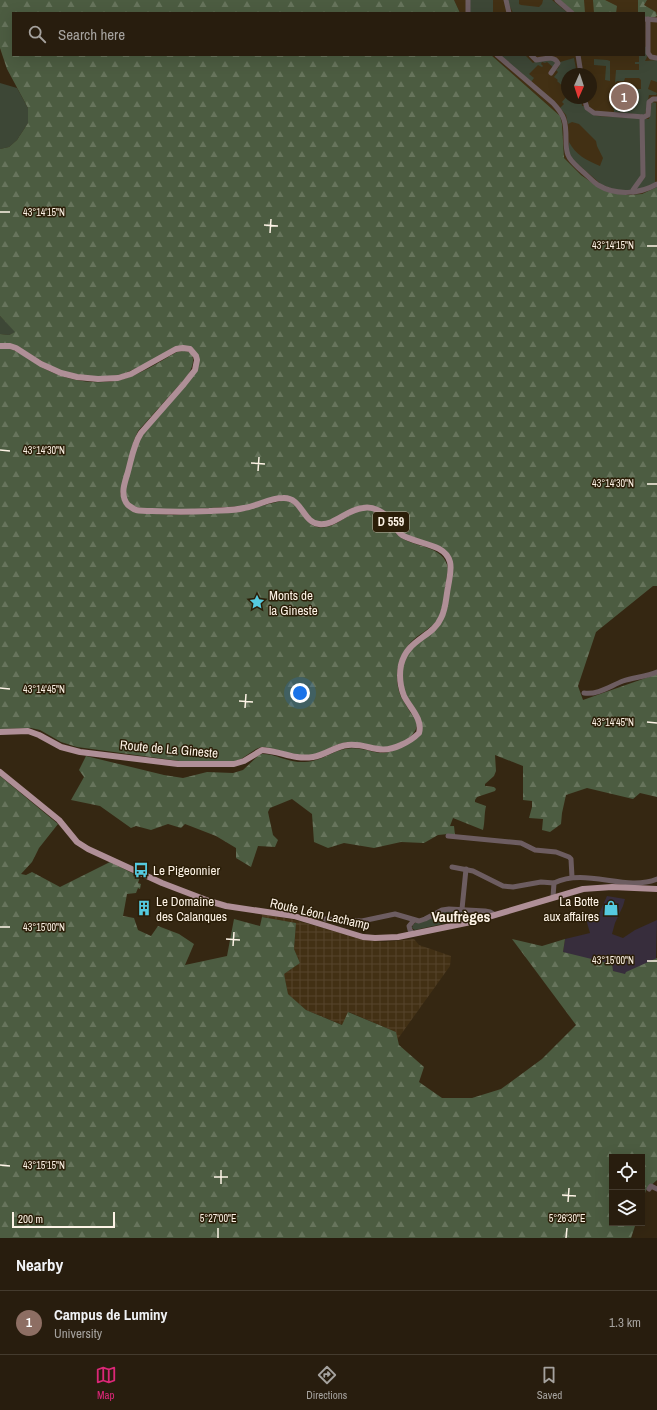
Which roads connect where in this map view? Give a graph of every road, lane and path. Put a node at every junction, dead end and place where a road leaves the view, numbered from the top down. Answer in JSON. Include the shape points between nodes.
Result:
{"nodes":[{"id":1,"x":468,"y":0,"type":"edge"},
{"id":2,"x":506,"y":0,"type":"edge"},
{"id":3,"x":558,"y":0,"type":"edge"},
{"id":4,"x":468,"y":12,"type":"edge"},
{"id":5,"x":509,"y":12,"type":"edge"},
{"id":6,"x":571,"y":12,"type":"edge"},
{"id":7,"x":646,"y":19,"type":"edge"},
{"id":8,"x":657,"y":20,"type":"edge"},
{"id":9,"x":498,"y":56,"type":"edge"},
{"id":10,"x":532,"y":56,"type":"edge"},
{"id":11,"x":578,"y":56,"type":"edge"},
{"id":12,"x":544,"y":57,"type":"edge"},
{"id":13,"x":657,"y":58,"type":"edge"},
{"id":14,"x":580,"y":68,"type":"edge"},
{"id":15,"x":551,"y":73,"type":"dead end"},
{"id":16,"x":657,"y":99,"type":"edge"},
{"id":17,"x":586,"y":104,"type":"edge"},
{"id":18,"x":642,"y":117,"type":"junction"},
{"id":19,"x":657,"y":184,"type":"edge"},
{"id":20,"x":633,"y":192,"type":"junction"},
{"id":21,"x":0,"y":346,"type":"edge"},
{"id":22,"x":657,"y":672,"type":"edge"},
{"id":23,"x":584,"y":692,"type":"dead end"},
{"id":24,"x":0,"y":732,"type":"edge"},
{"id":25,"x":0,"y":772,"type":"edge"},
{"id":26,"x":448,"y":836,"type":"dead end"},
{"id":27,"x":452,"y":867,"type":"dead end"},
{"id":28,"x":466,"y":869,"type":"junction"},
{"id":29,"x":572,"y":877,"type":"junction"},
{"id":30,"x":657,"y":879,"type":"edge"},
{"id":31,"x":554,"y":883,"type":"junction"},
{"id":32,"x":657,"y":889,"type":"edge"},
{"id":33,"x":552,"y":897,"type":"junction"},
{"id":34,"x":462,"y":909,"type":"junction"},
{"id":35,"x":494,"y":915,"type":"junction"},
{"id":36,"x":325,"y":918,"type":"dead end"},
{"id":37,"x":414,"y":920,"type":"junction"},
{"id":38,"x":413,"y":934,"type":"junction"},
{"id":39,"x":649,"y":1189,"type":"dead end"},
{"id":40,"x":657,"y":1189,"type":"edge"}],
"edges":[{"from":1,"to":4,"type":"street"},
{"from":2,"to":5,"type":"street"},
{"from":3,"to":6,"type":"street"},
{"from":7,"to":8,"type":"street"},
{"from":7,"to":13,"type":"street","via":[[648,53],[651,57]]},
{"from":9,"to":20,"type":"street","via":[[560,111],[565,122],[569,158],[598,185],[614,191]]},
{"from":10,"to":12,"type":"street","via":[[536,60]]},
{"from":11,"to":14,"type":"street"},
{"from":12,"to":15,"type":"street","via":[[557,61],[557,66]]},
{"from":16,"to":18,"type":"street","via":[[649,102],[648,115]]},
{"from":17,"to":18,"type":"street","via":[[594,113]]},
{"from":18,"to":20,"type":"street","via":[[643,176]]},
{"from":19,"to":20,"type":"street"},
{"from":21,"to":24,"type":"main road","name":"Route de La Gineste","number":"D 559","via":[[16,348],[41,364],[62,373],[98,379],[112,379],[131,374],[176,349],[186,348],[194,352],[197,360],[195,370],[136,441],[123,490],[126,502],[134,509],[174,512],[237,510],[285,498],[299,504],[312,522],[324,525],[354,510],[372,508],[390,518],[401,534],[441,551],[447,557],[450,569],[441,618],[435,627],[414,643],[401,664],[402,691],[420,723],[418,733],[408,742],[394,748],[382,750],[348,745],[307,758],[262,750],[234,764],[178,764],[73,750],[28,731]]},
{"from":22,"to":23,"type":"street","via":[[624,681],[596,693]]},
{"from":25,"to":38,"type":"main road","name":"Route Léon Lachamp","via":[[59,820],[80,845],[162,883],[226,906],[294,916],[363,937],[384,938]]},
{"from":26,"to":29,"type":"street","via":[[521,843],[535,850],[556,852],[570,858]]},
{"from":27,"to":28,"type":"street"},
{"from":28,"to":31,"type":"street","via":[[503,886]]},
{"from":28,"to":34,"type":"street"},
{"from":29,"to":30,"type":"street","via":[[645,883]]},
{"from":29,"to":31,"type":"street"},
{"from":31,"to":33,"type":"street"},
{"from":32,"to":33,"type":"main road","name":"Route Léon Lachamp","via":[[590,888]]},
{"from":33,"to":35,"type":"main road","name":"Route Léon Lachamp"},
{"from":34,"to":35,"type":"street","via":[[485,911]]},
{"from":34,"to":37,"type":"street","via":[[449,908],[425,919]]},
{"from":35,"to":38,"type":"main road","name":"Route Léon Lachamp"},
{"from":36,"to":37,"type":"street","via":[[362,921],[395,914]]},
{"from":37,"to":38,"type":"street","via":[[409,926]]},
{"from":39,"to":40,"type":"street","via":[[651,1186]]}]}
